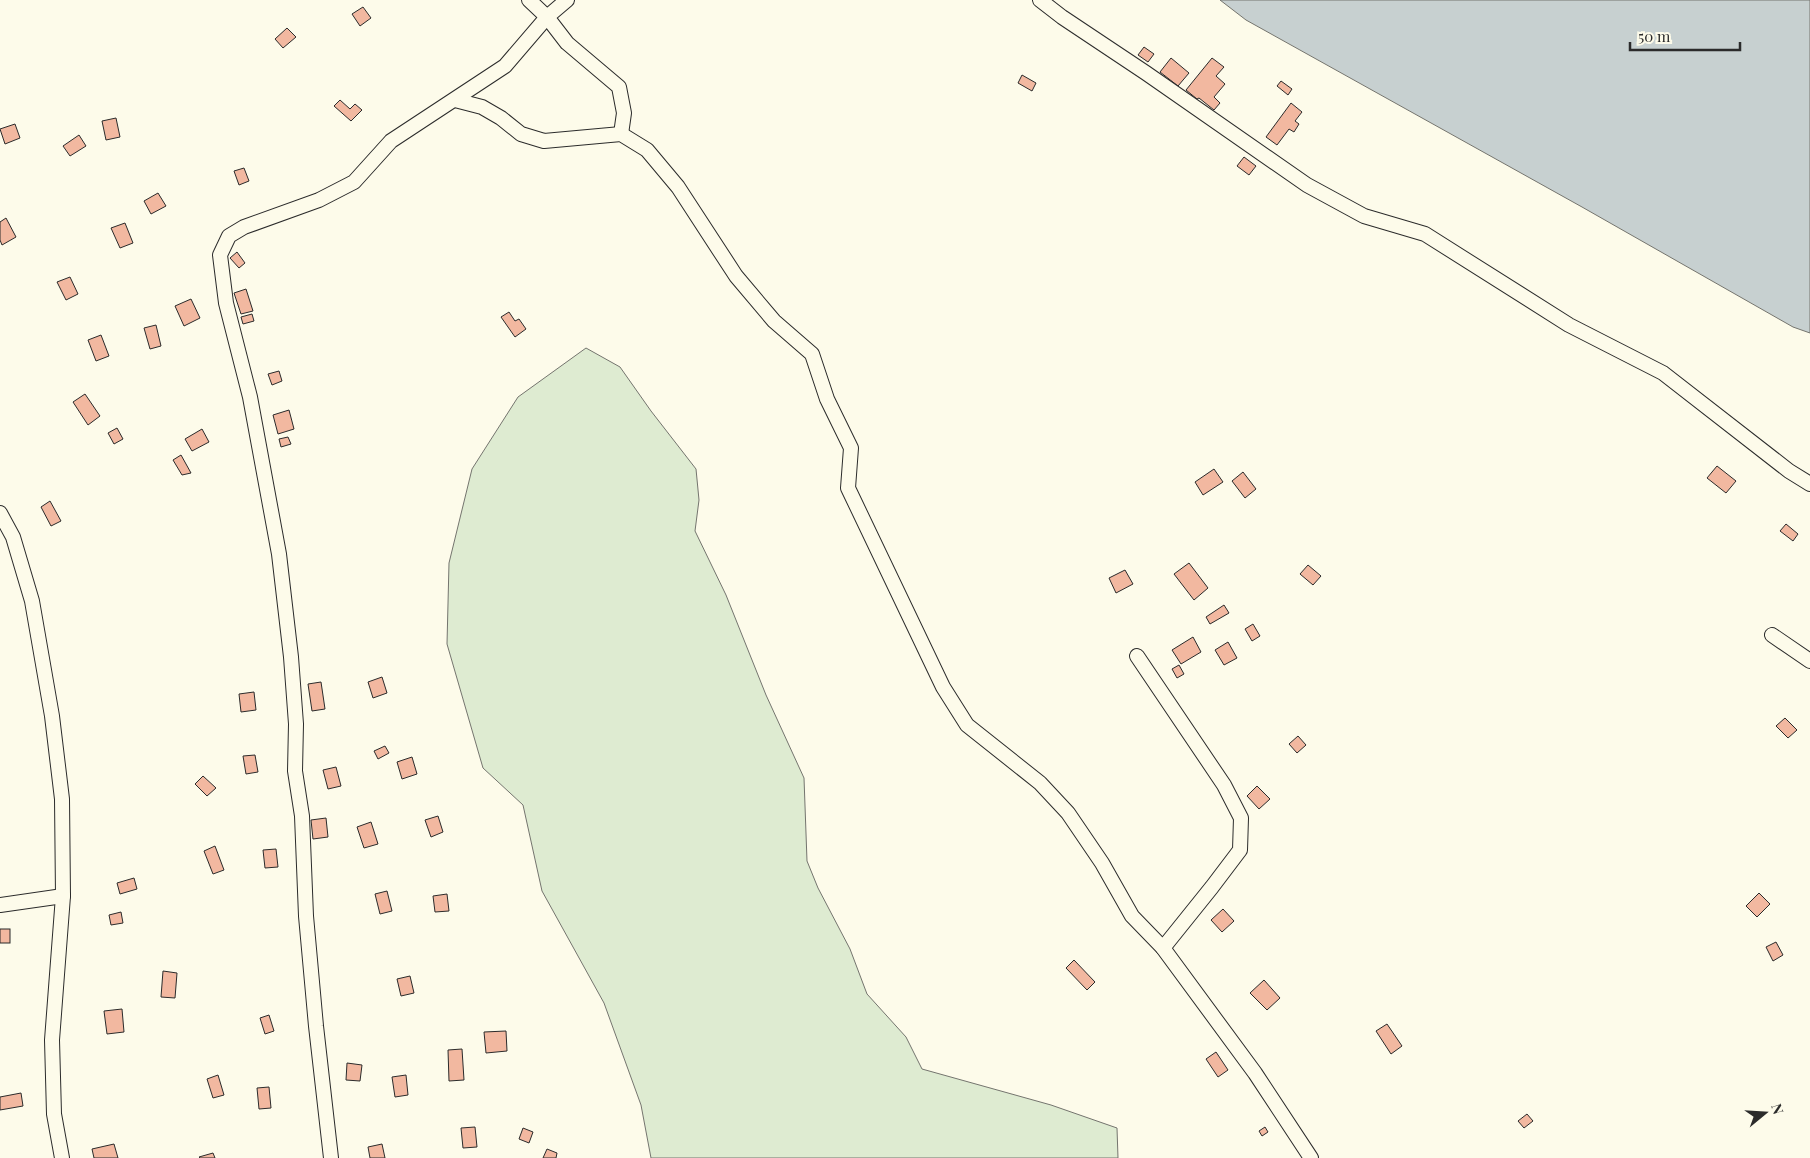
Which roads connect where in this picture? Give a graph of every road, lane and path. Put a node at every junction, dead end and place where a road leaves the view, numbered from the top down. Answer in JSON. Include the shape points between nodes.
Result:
{"nodes":[{"id":1,"x":529,"y":0,"type":"edge"},
{"id":2,"x":567,"y":0,"type":"edge"},
{"id":3,"x":1040,"y":0,"type":"edge"},
{"id":4,"x":548,"y":17,"type":"junction"},
{"id":5,"x":455,"y":100,"type":"junction"},
{"id":6,"x":621,"y":134,"type":"junction"},
{"id":7,"x":1810,"y":484,"type":"edge"},
{"id":8,"x":0,"y":513,"type":"edge"},
{"id":9,"x":1772,"y":635,"type":"dead end"},
{"id":10,"x":1138,"y":656,"type":"dead end"},
{"id":11,"x":1810,"y":661,"type":"edge"},
{"id":12,"x":63,"y":896,"type":"junction"},
{"id":13,"x":0,"y":905,"type":"edge"},
{"id":14,"x":1163,"y":948,"type":"junction"},
{"id":15,"x":62,"y":1158,"type":"edge"},
{"id":16,"x":331,"y":1158,"type":"edge"},
{"id":17,"x":1311,"y":1158,"type":"edge"}],
"edges":[{"from":1,"to":4,"type":"street"},
{"from":2,"to":4,"type":"street"},
{"from":3,"to":7,"type":"street","via":[[1313,189],[1364,216],[1425,234],[1569,325],[1663,373]]},
{"from":4,"to":5,"type":"street","via":[[506,66]]},
{"from":4,"to":6,"type":"street","via":[[567,43],[618,87],[624,113]]},
{"from":5,"to":6,"type":"street","via":[[482,106],[521,134],[544,141]]},
{"from":5,"to":16,"type":"street","via":[[391,141],[354,182],[319,200],[244,227],[229,236],[220,255],[226,303],[250,397],[279,554],[296,724],[295,771],[302,816],[306,916]]},
{"from":6,"to":14,"type":"street","via":[[647,150],[678,187],[736,276],[774,321],[812,354],[827,399],[851,448],[848,488],[943,686],[967,725],[1040,782],[1068,812],[1132,916]]},
{"from":8,"to":12,"type":"street","via":[[13,537],[32,601],[52,716],[62,798]]},
{"from":9,"to":11,"type":"street"},
{"from":10,"to":14,"type":"street","via":[[1224,785],[1241,818],[1240,850]]},
{"from":12,"to":13,"type":"street"},
{"from":12,"to":15,"type":"street","via":[[52,1040],[54,1114]]},
{"from":14,"to":17,"type":"street","via":[[1255,1072]]}]}
